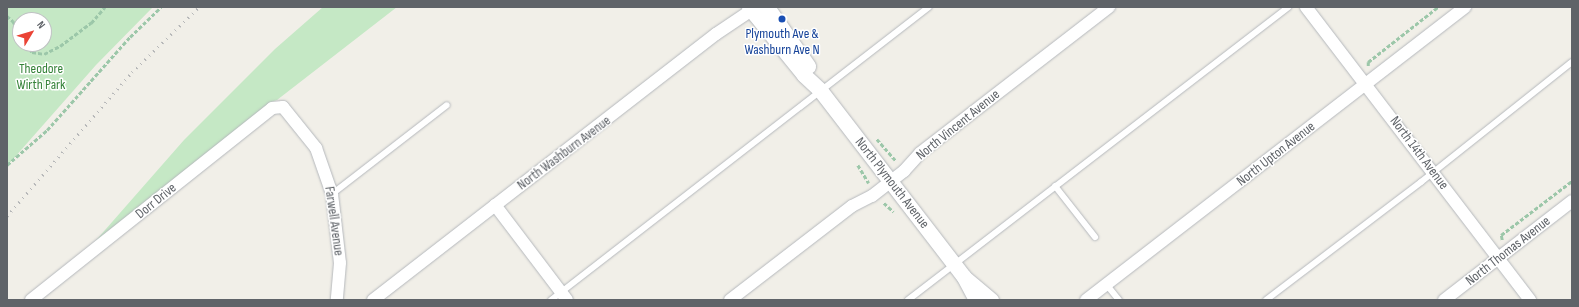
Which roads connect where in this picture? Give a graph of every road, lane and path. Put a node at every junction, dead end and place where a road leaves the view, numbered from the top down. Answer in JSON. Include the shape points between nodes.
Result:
{"nodes":[{"id":1,"x":105,"y":7,"type":"edge"},
{"id":2,"x":161,"y":7,"type":"edge"},
{"id":3,"x":767,"y":7,"type":"edge"},
{"id":4,"x":929,"y":7,"type":"edge"},
{"id":5,"x":1109,"y":7,"type":"edge"},
{"id":6,"x":1288,"y":7,"type":"edge"},
{"id":7,"x":1306,"y":7,"type":"edge"},
{"id":8,"x":1438,"y":7,"type":"edge"},
{"id":9,"x":1465,"y":7,"type":"edge"},
{"id":10,"x":752,"y":8,"type":"edge"},
{"id":11,"x":52,"y":50,"type":"edge"},
{"id":12,"x":32,"y":52,"type":"edge"},
{"id":13,"x":48,"y":52,"type":"edge"},
{"id":14,"x":1572,"y":62,"type":"edge"},
{"id":15,"x":1368,"y":66,"type":"dead end"},
{"id":16,"x":1367,"y":85,"type":"junction"},
{"id":17,"x":820,"y":90,"type":"junction"},
{"id":18,"x":447,"y":105,"type":"dead end"},
{"id":19,"x":283,"y":107,"type":"joint"},
{"id":20,"x":7,"y":165,"type":"edge"},
{"id":21,"x":1434,"y":172,"type":"junction"},
{"id":22,"x":1572,"y":180,"type":"edge"},
{"id":23,"x":890,"y":181,"type":"junction"},
{"id":24,"x":1055,"y":186,"type":"junction"},
{"id":25,"x":332,"y":194,"type":"junction"},
{"id":26,"x":1572,"y":201,"type":"edge"},
{"id":27,"x":495,"y":205,"type":"junction"},
{"id":28,"x":1095,"y":237,"type":"dead end"},
{"id":29,"x":1502,"y":241,"type":"dead end"},
{"id":30,"x":1499,"y":259,"type":"junction"},
{"id":31,"x":954,"y":264,"type":"junction"},
{"id":32,"x":964,"y":277,"type":"junction"},
{"id":33,"x":1106,"y":284,"type":"junction"},
{"id":34,"x":560,"y":298,"type":"edge"},
{"id":35,"x":31,"y":300,"type":"edge"},
{"id":36,"x":337,"y":300,"type":"edge"},
{"id":37,"x":373,"y":300,"type":"edge"},
{"id":38,"x":730,"y":300,"type":"edge"},
{"id":39,"x":908,"y":300,"type":"edge"},
{"id":40,"x":976,"y":300,"type":"edge"},
{"id":41,"x":991,"y":300,"type":"edge"},
{"id":42,"x":1086,"y":300,"type":"edge"},
{"id":43,"x":1119,"y":300,"type":"edge"},
{"id":44,"x":1266,"y":300,"type":"edge"},
{"id":45,"x":1444,"y":300,"type":"edge"},
{"id":46,"x":1530,"y":300,"type":"edge"}],
"edges":[{"from":1,"to":11,"type":"path","via":[[91,23]]},
{"from":2,"to":20,"type":"path","via":[[85,86],[47,130]]},
{"from":3,"to":17,"type":"street","name":"North Plymouth Avenue","via":[[811,71]]},
{"from":4,"to":17,"type":"lane"},
{"from":5,"to":23,"type":"street","name":"North Vincent Avenue","via":[[920,153],[908,168]]},
{"from":6,"to":24,"type":"lane"},
{"from":7,"to":16,"type":"street","name":"North 14th Avenue"},
{"from":8,"to":15,"type":"path","via":[[1368,62]]},
{"from":9,"to":16,"type":"street","name":"North Upton Avenue"},
{"from":10,"to":17,"type":"street","name":"North Plymouth Avenue","via":[[804,76]]},
{"from":10,"to":27,"type":"street","name":"North Washburn Avenue"},
{"from":12,"to":13,"type":"path"},
{"from":14,"to":21,"type":"lane"},
{"from":16,"to":21,"type":"street","name":"North 14th Avenue"},
{"from":16,"to":33,"type":"street","name":"North Upton Avenue"},
{"from":17,"to":23,"type":"street","name":"North Plymouth Avenue"},
{"from":17,"to":34,"type":"lane"},
{"from":18,"to":25,"type":"lane"},
{"from":19,"to":25,"type":"street","name":"Farwell Avenue","via":[[316,148]]},
{"from":19,"to":35,"type":"street","name":"Dorr Drive","via":[[272,108]]},
{"from":21,"to":30,"type":"street","name":"North 14th Avenue"},
{"from":21,"to":44,"type":"lane"},
{"from":22,"to":29,"type":"path","via":[[1501,235]]},
{"from":23,"to":31,"type":"street","name":"North Plymouth Avenue"},
{"from":23,"to":38,"type":"street","name":"North Vincent Avenue","via":[[852,206]]},
{"from":24,"to":28,"type":"lane"},
{"from":24,"to":31,"type":"lane"},
{"from":25,"to":36,"type":"street","name":"Farwell Avenue","via":[[340,263]]},
{"from":26,"to":30,"type":"street","name":"North Thomas Avenue"},
{"from":27,"to":34,"type":"street"},
{"from":27,"to":37,"type":"street","name":"North Washburn Avenue"},
{"from":30,"to":45,"type":"street","name":"North Thomas Avenue"},
{"from":30,"to":46,"type":"street","name":"North 14th Avenue"},
{"from":31,"to":32,"type":"street","name":"North Plymouth Avenue"},
{"from":31,"to":39,"type":"lane"},
{"from":32,"to":40,"type":"street","name":"North Plymouth Avenue"},
{"from":32,"to":41,"type":"street","name":"North Plymouth Avenue"},
{"from":33,"to":42,"type":"street","name":"North Upton Avenue"},
{"from":33,"to":43,"type":"lane"}]}
